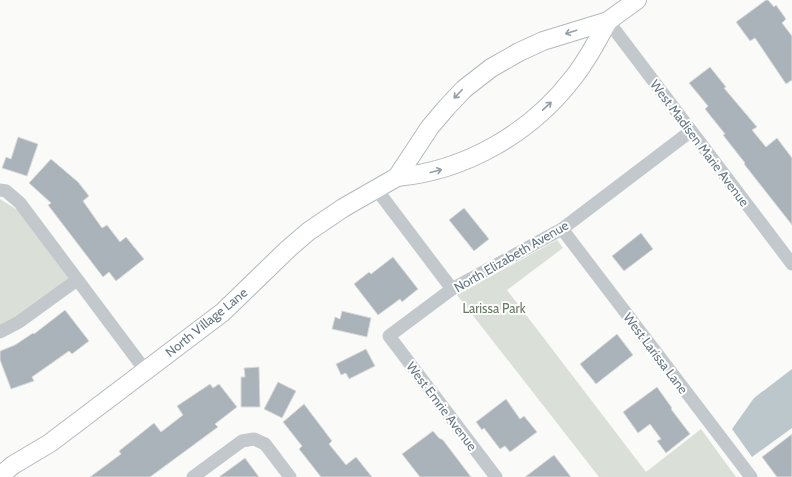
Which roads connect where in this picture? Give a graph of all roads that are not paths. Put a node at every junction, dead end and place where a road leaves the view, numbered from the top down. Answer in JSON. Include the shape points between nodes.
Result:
{"nodes":[{"id":1,"x":637,"y":0,"type":"edge"},
{"id":2,"x":608,"y":21,"type":"junction"},
{"id":3,"x":691,"y":131,"type":"junction"},
{"id":4,"x":397,"y":177,"type":"junction"},
{"id":5,"x":0,"y":190,"type":"edge"},
{"id":6,"x":377,"y":190,"type":"junction"},
{"id":7,"x":562,"y":229,"type":"junction"},
{"id":8,"x":792,"y":264,"type":"edge"},
{"id":9,"x":77,"y":280,"type":"junction"},
{"id":10,"x":452,"y":289,"type":"junction"},
{"id":11,"x":0,"y":332,"type":"edge"},
{"id":12,"x":389,"y":336,"type":"joint"},
{"id":13,"x":146,"y":370,"type":"junction"},
{"id":14,"x":8,"y":471,"type":"edge"},
{"id":15,"x":193,"y":477,"type":"edge"},
{"id":16,"x":290,"y":477,"type":"edge"},
{"id":17,"x":496,"y":477,"type":"edge"},
{"id":18,"x":750,"y":477,"type":"edge"}],
"edges":[{"from":1,"to":2,"type":"street","name":"North Village Lane"},
{"from":2,"to":3,"type":"street","name":"West Madisen Marie Avenue"},
{"from":2,"to":4,"type":"street","name":"North Village Lane","one_way":true,"via":[[543,40],[491,68],[464,89],[447,107],[430,127]]},
{"from":4,"to":2,"type":"street","name":"North Village Lane","one_way":true,"via":[[424,174],[466,160],[505,140],[524,126],[554,100],[574,78]]},
{"from":3,"to":7,"type":"street","name":"North Elizabeth Avenue"},
{"from":3,"to":8,"type":"street","name":"West Madisen Marie Avenue"},
{"from":4,"to":6,"type":"street","name":"North Village Lane"},
{"from":5,"to":9,"type":"street","via":[[6,191],[20,204]]},
{"from":6,"to":10,"type":"street"},
{"from":6,"to":13,"type":"street","name":"North Village Lane","via":[[343,208],[309,231],[288,248],[223,312]]},
{"from":7,"to":10,"type":"street","name":"North Elizabeth Avenue"},
{"from":7,"to":18,"type":"street","name":"West Larissa Lane"},
{"from":9,"to":11,"type":"street","via":[[19,322]]},
{"from":9,"to":13,"type":"street"},
{"from":10,"to":12,"type":"street","name":"North Elizabeth Avenue"},
{"from":12,"to":17,"type":"street","name":"West Emrie Avenue"},
{"from":13,"to":14,"type":"street","name":"North Village Lane","via":[[50,443]]},
{"from":15,"to":16,"type":"street","via":[[242,441],[254,439],[265,444]]}]}
